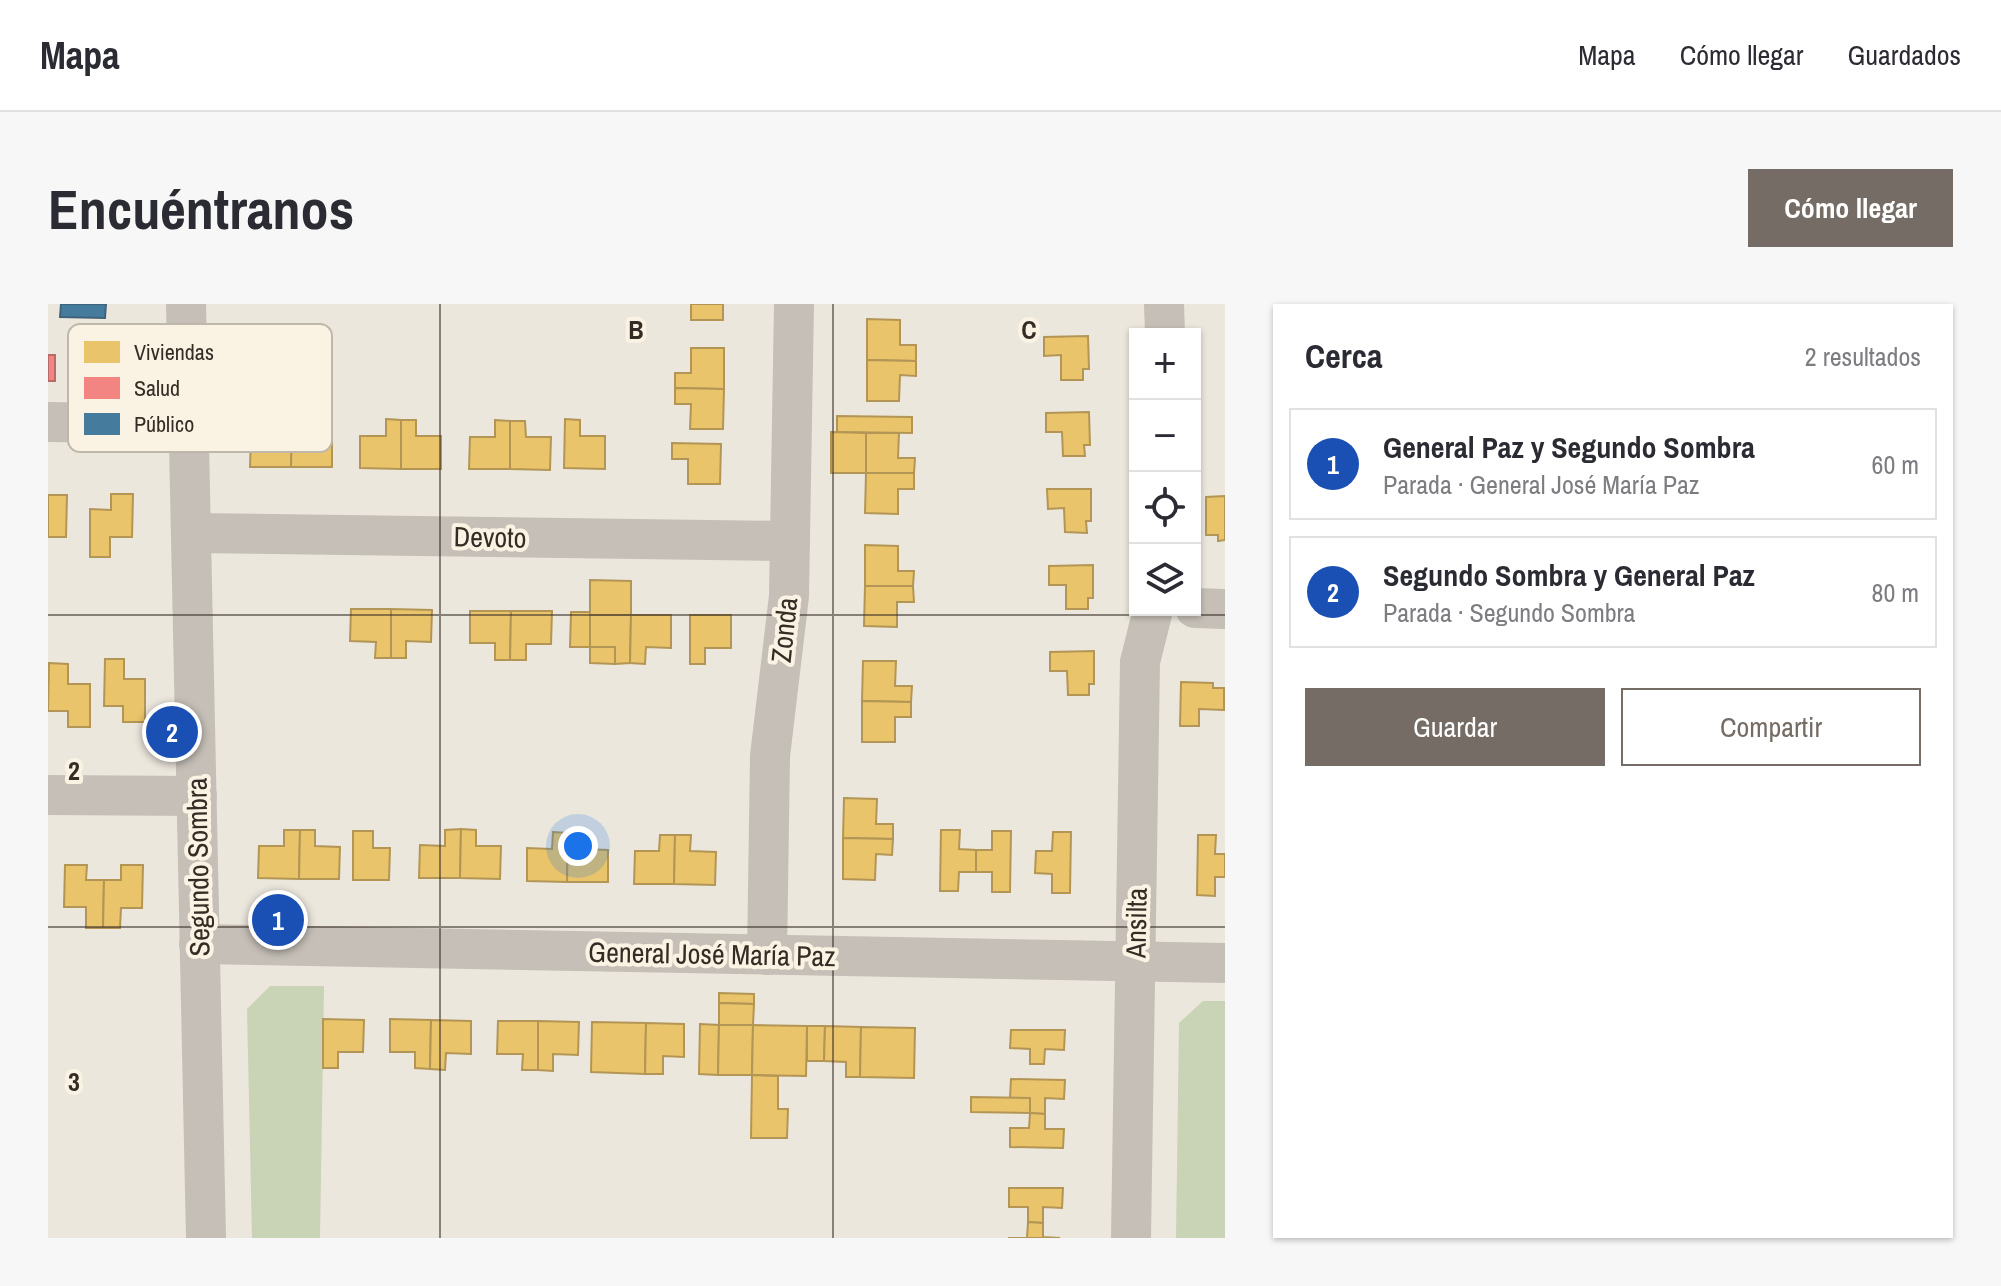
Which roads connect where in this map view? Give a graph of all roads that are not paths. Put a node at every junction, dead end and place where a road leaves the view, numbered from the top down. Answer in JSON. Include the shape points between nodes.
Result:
{"nodes":[{"id":1,"x":186,"y":304,"type":"edge"},
{"id":2,"x":794,"y":304,"type":"edge"},
{"id":3,"x":1164,"y":304,"type":"edge"},
{"id":4,"x":186,"y":324,"type":"edge"},
{"id":5,"x":1165,"y":328,"type":"edge"},
{"id":6,"x":48,"y":422,"type":"edge"},
{"id":7,"x":68,"y":422,"type":"edge"},
{"id":8,"x":189,"y":452,"type":"edge"},
{"id":9,"x":191,"y":533,"type":"junction"},
{"id":10,"x":790,"y":541,"type":"junction"},
{"id":11,"x":1201,"y":608,"type":"edge"},
{"id":12,"x":1225,"y":609,"type":"edge"},
{"id":13,"x":1152,"y":616,"type":"edge"},
{"id":14,"x":48,"y":795,"type":"edge"},
{"id":15,"x":197,"y":796,"type":"junction"},
{"id":16,"x":199,"y":944,"type":"junction"},
{"id":17,"x":767,"y":955,"type":"junction"},
{"id":18,"x":1136,"y":962,"type":"junction"},
{"id":19,"x":1225,"y":963,"type":"edge"},
{"id":20,"x":206,"y":1238,"type":"edge"},
{"id":21,"x":1131,"y":1238,"type":"edge"}],
"edges":[{"from":1,"to":4,"type":"street","name":"Segundo Sombra"},
{"from":2,"to":10,"type":"street","name":"Zonda"},
{"from":3,"to":5,"type":"street"},
{"from":6,"to":7,"type":"street"},
{"from":8,"to":9,"type":"street","name":"Segundo Sombra"},
{"from":9,"to":10,"type":"street","name":"Devoto"},
{"from":9,"to":15,"type":"street","name":"Segundo Sombra"},
{"from":10,"to":17,"type":"street","name":"Zonda","via":[[789,596],[770,756]]},
{"from":11,"to":12,"type":"street"},
{"from":13,"to":18,"type":"street","name":"Ansilta","via":[[1140,662]]},
{"from":14,"to":15,"type":"street"},
{"from":15,"to":16,"type":"street","name":"Segundo Sombra"},
{"from":16,"to":17,"type":"street","name":"General José María Paz"},
{"from":16,"to":20,"type":"street","name":"Segundo Sombra"},
{"from":17,"to":18,"type":"street","name":"General José María Paz"},
{"from":18,"to":19,"type":"street","name":"General José María Paz"},
{"from":18,"to":21,"type":"street","name":"Ansilta"}]}
